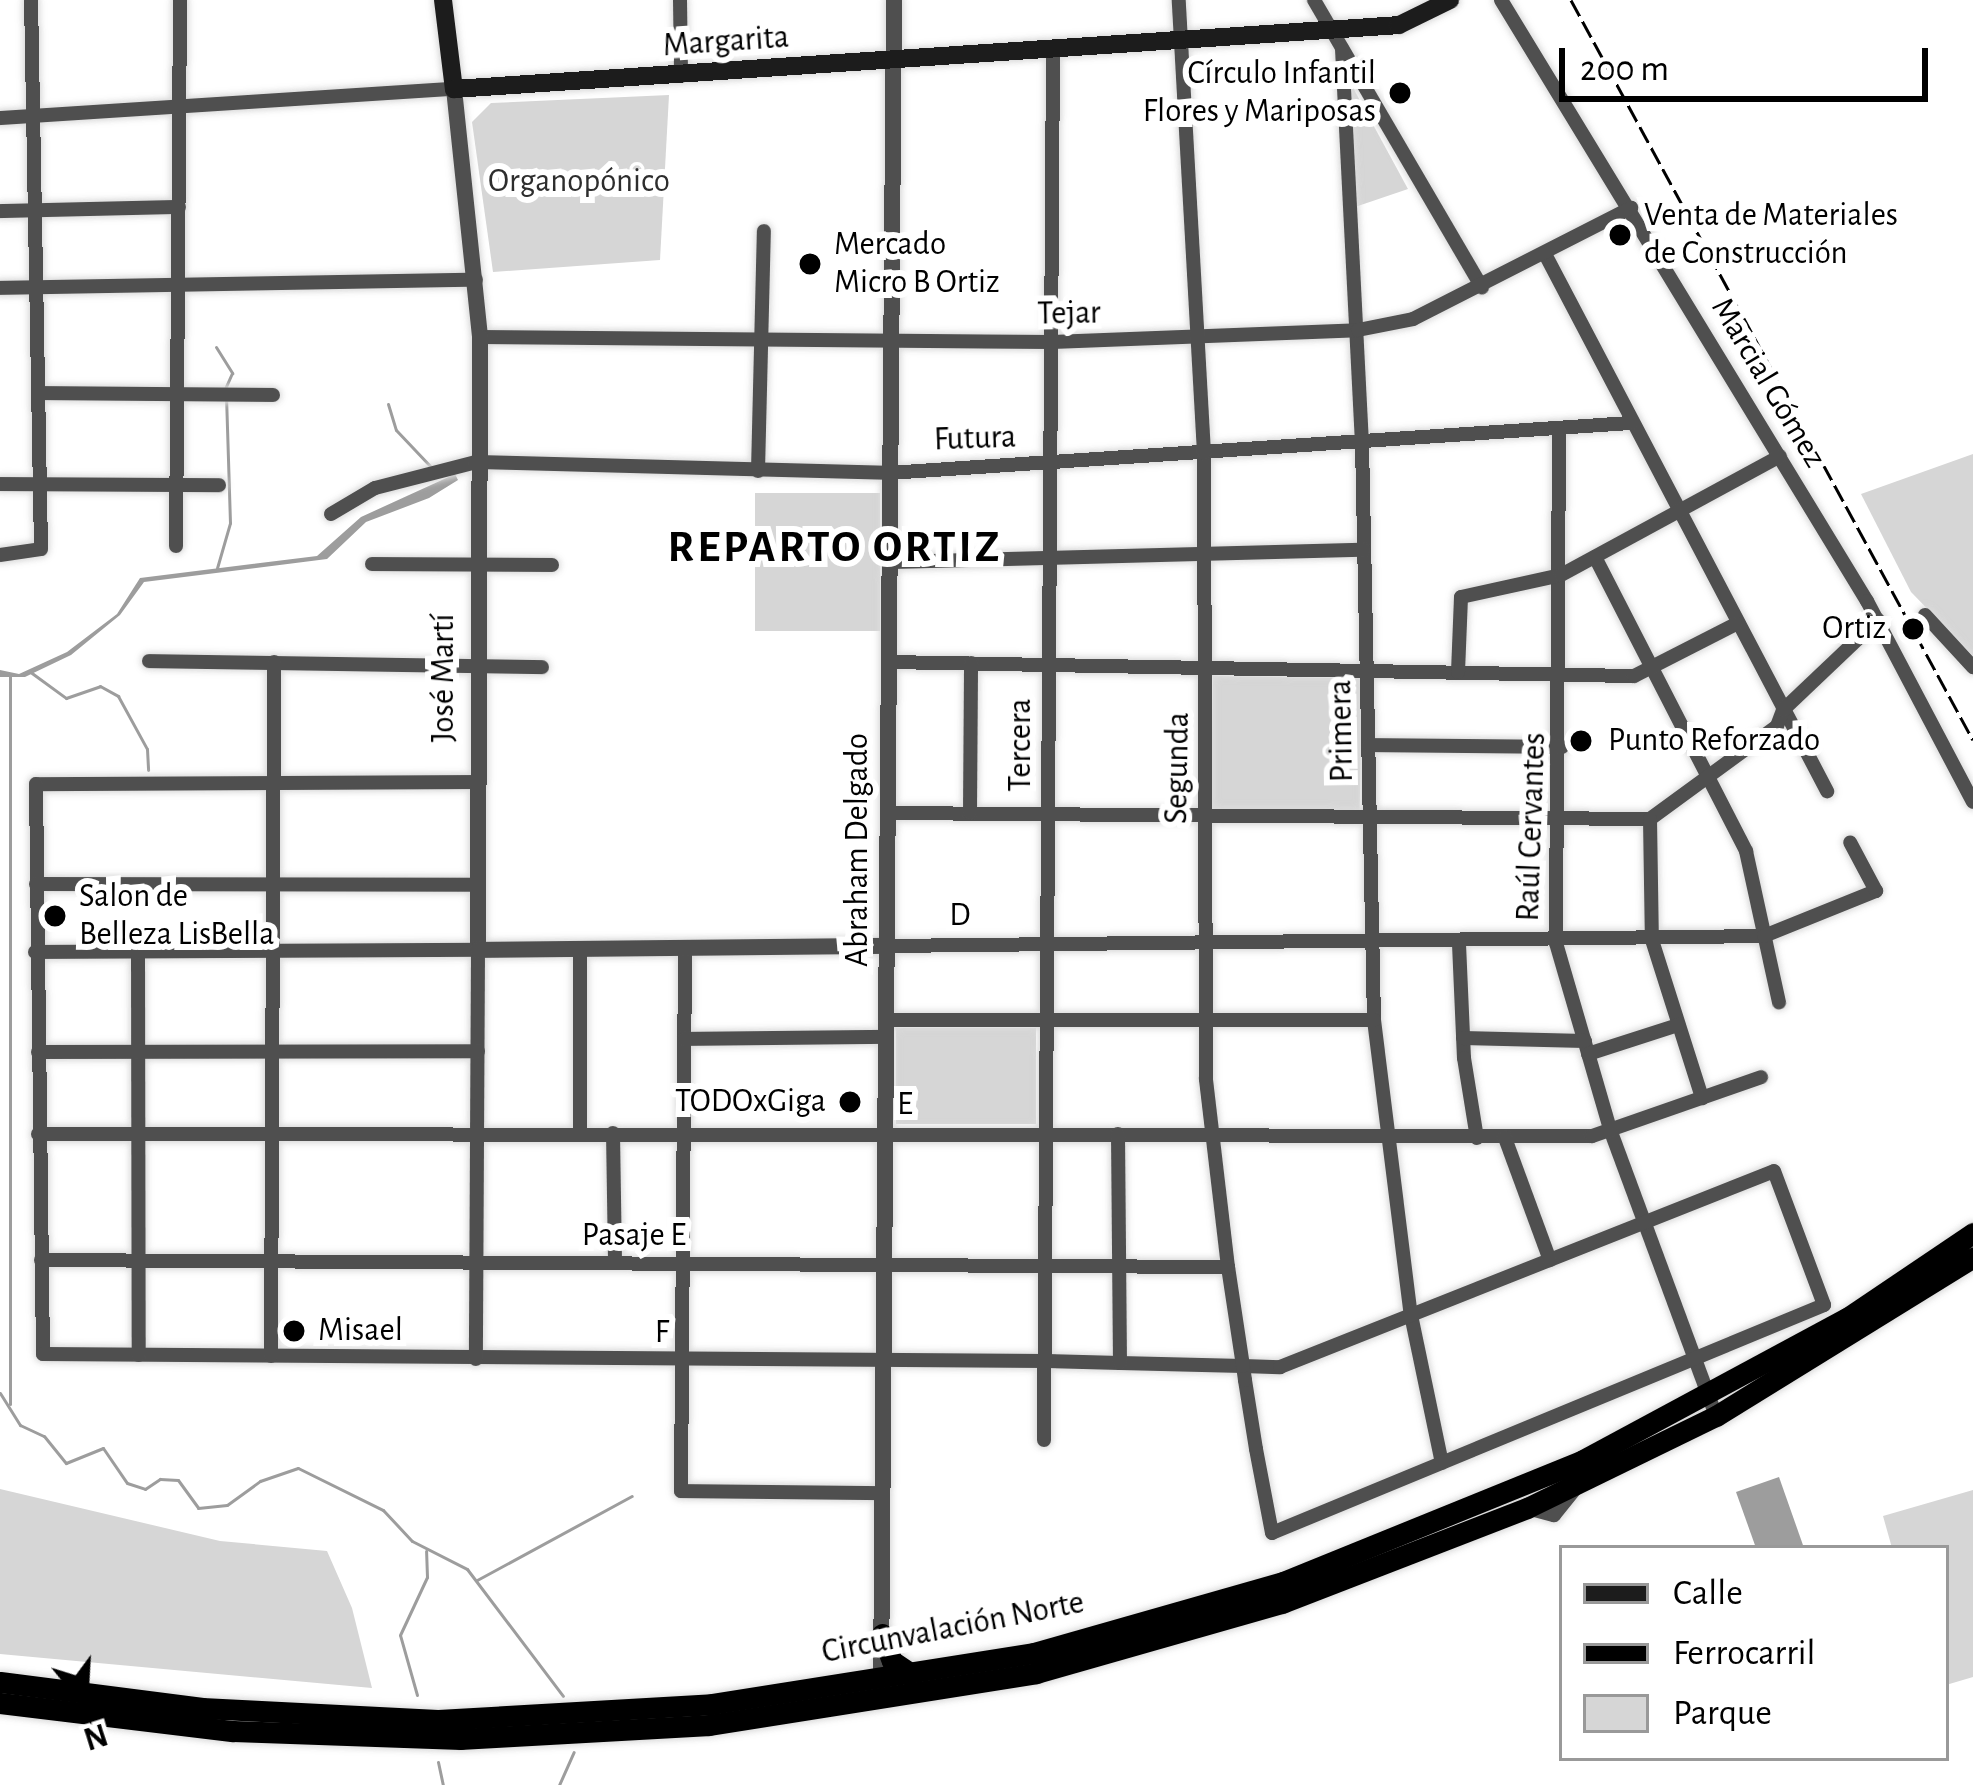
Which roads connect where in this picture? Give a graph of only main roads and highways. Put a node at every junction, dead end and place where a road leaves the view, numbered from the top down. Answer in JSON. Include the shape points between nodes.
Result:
{"nodes":[{"id":1,"x":443,"y":0,"type":"edge"},
{"id":2,"x":1450,"y":0,"type":"edge"},
{"id":3,"x":454,"y":89,"type":"joint"},
{"id":4,"x":1973,"y":1233,"type":"edge"},
{"id":5,"x":1973,"y":1257,"type":"edge"},
{"id":6,"x":1713,"y":1406,"type":"junction"},
{"id":7,"x":1518,"y":1500,"type":"junction"},
{"id":8,"x":882,"y":1634,"type":"road end"},
{"id":9,"x":910,"y":1673,"type":"junction"},
{"id":10,"x":0,"y":1682,"type":"edge"},
{"id":11,"x":881,"y":1689,"type":"junction"},
{"id":12,"x":0,"y":1703,"type":"edge"}],
"edges":[{"from":1,"to":3,"type":"main road","name":"José Martí"},
{"from":2,"to":3,"type":"main road","name":"Margarita","via":[[1411,22],[1332,30]]},
{"from":4,"to":6,"type":"highway","name":"Circunvalación Norte"},
{"from":5,"to":6,"type":"highway","name":"Circunvalación Norte"},
{"from":6,"to":7,"type":"highway","name":"Circunvalación Norte","via":[[1583,1460]]},
{"from":6,"to":7,"type":"highway","name":"Circunvalación Norte","via":[[1580,1483]]},
{"from":7,"to":9,"type":"highway","name":"Circunvalación Norte","via":[[1283,1582],[1034,1653]]},
{"from":7,"to":11,"type":"highway","name":"Circunvalación Norte","via":[[1282,1603],[1036,1673]]},
{"from":8,"to":9,"type":"highway","via":[[892,1660]]},
{"from":9,"to":11,"type":"highway","name":"Circunvalación Norte"},
{"from":10,"to":11,"type":"highway","name":"Circunvalación Norte","via":[[202,1708],[438,1720]]},
{"from":11,"to":12,"type":"highway","name":"Circunvalación Norte","via":[[610,1734],[440,1740],[233,1731]]}]}
